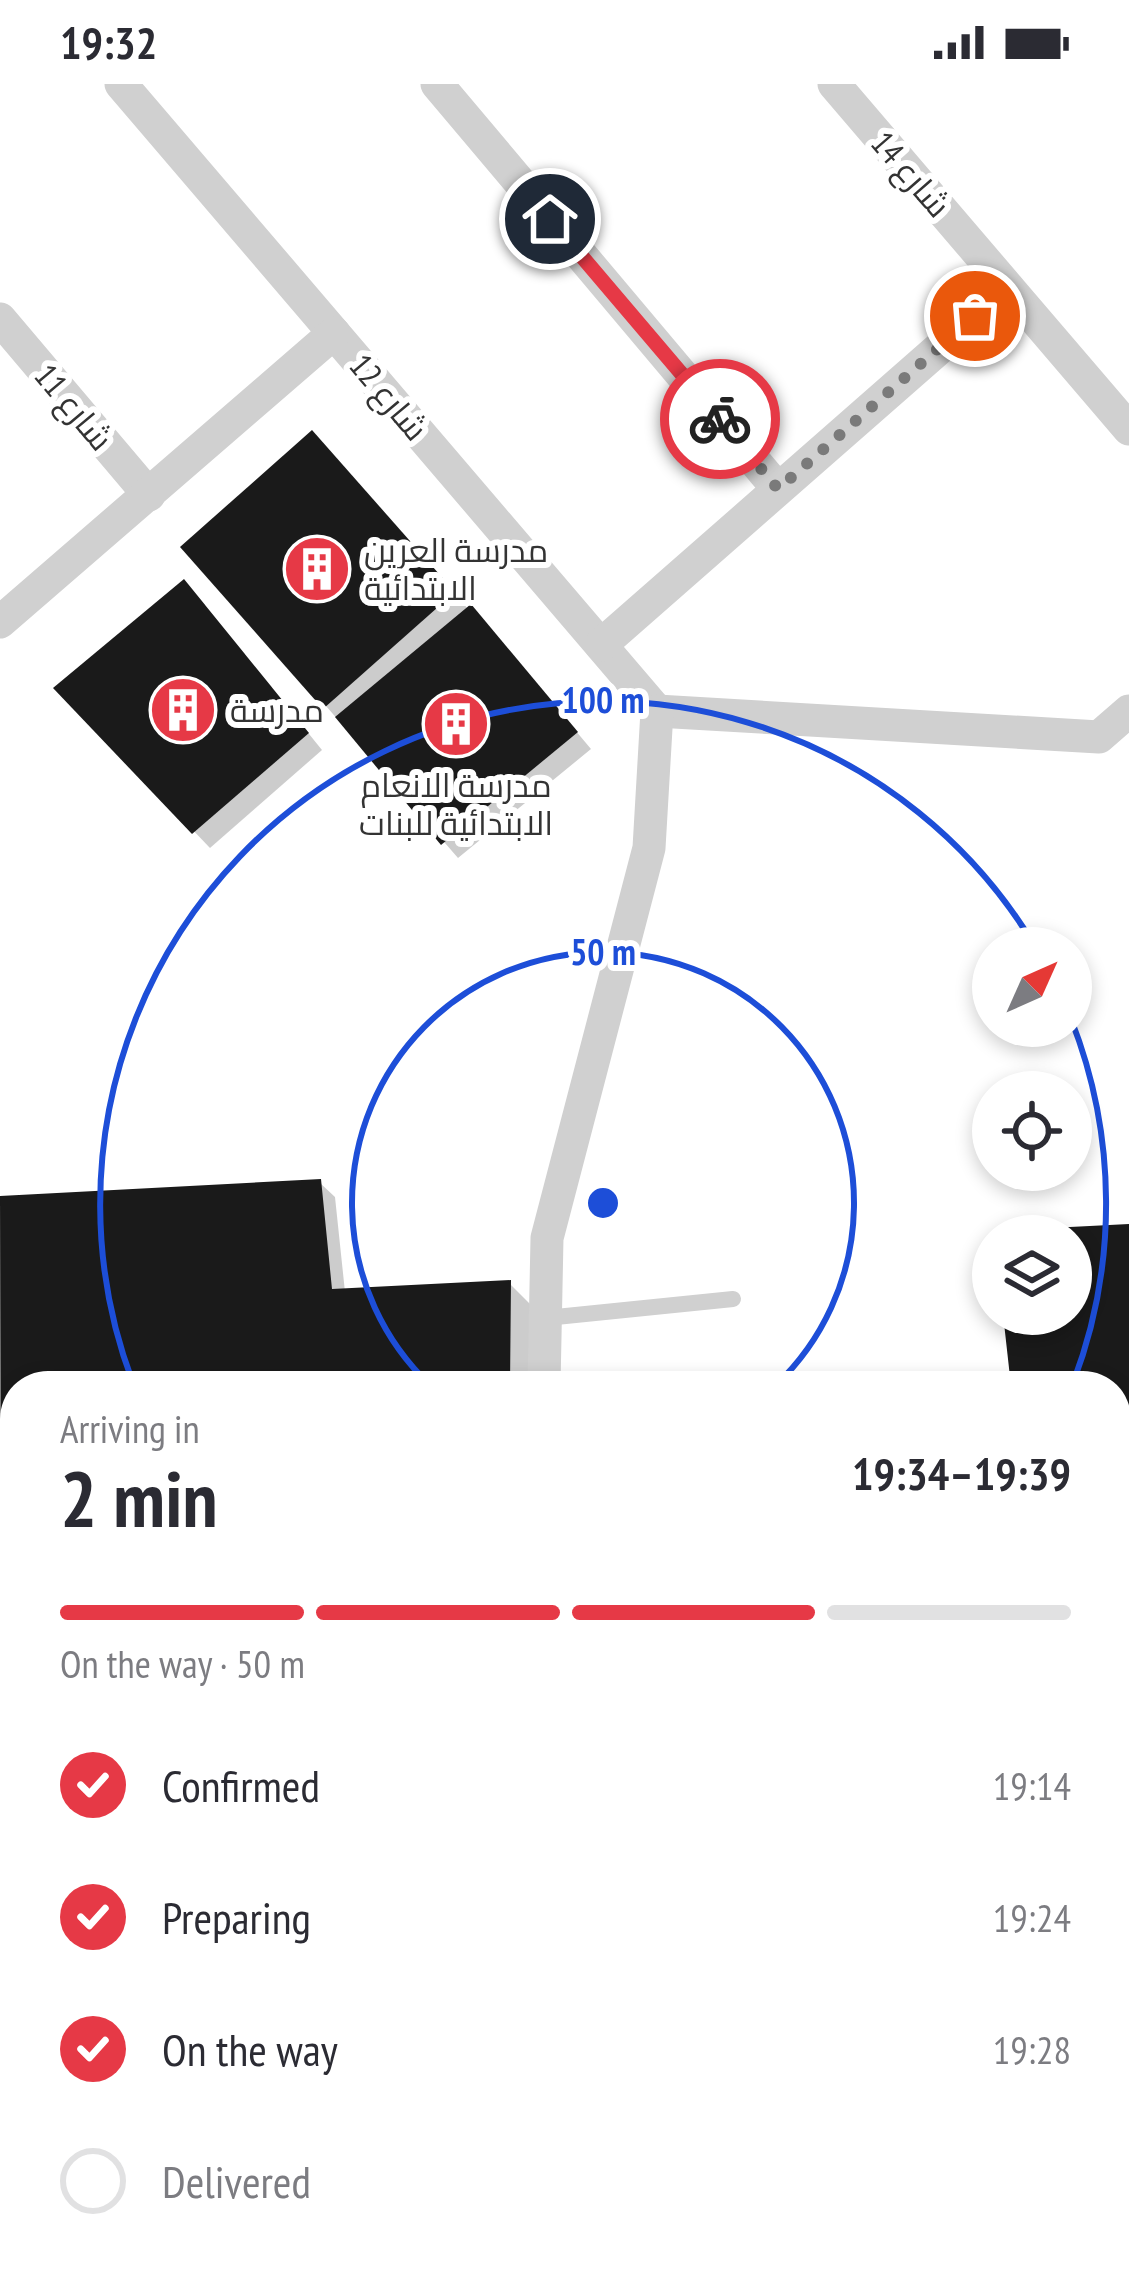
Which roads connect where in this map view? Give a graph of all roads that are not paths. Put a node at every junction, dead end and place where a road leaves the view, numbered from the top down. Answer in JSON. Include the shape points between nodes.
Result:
{"nodes":[{"id":1,"x":122,"y":84,"type":"edge"},
{"id":2,"x":437,"y":84,"type":"edge"},
{"id":3,"x":834,"y":84,"type":"edge"},
{"id":4,"x":1008,"y":288,"type":"junction"},
{"id":5,"x":0,"y":319,"type":"edge"},
{"id":6,"x":334,"y":333,"type":"junction"},
{"id":7,"x":1129,"y":429,"type":"edge"},
{"id":8,"x":778,"y":489,"type":"junction"},
{"id":9,"x":149,"y":495,"type":"junction"},
{"id":10,"x":0,"y":622,"type":"edge"},
{"id":11,"x":601,"y":645,"type":"junction"},
{"id":12,"x":657,"y":711,"type":"junction"},
{"id":13,"x":1129,"y":711,"type":"edge"},
{"id":14,"x":734,"y":1299,"type":"dead end"},
{"id":15,"x":546,"y":1318,"type":"junction"},
{"id":16,"x":544,"y":1371,"type":"edge"}],
"edges":[{"from":1,"to":6,"type":"street","name":"شارع 12"},
{"from":2,"to":8,"type":"street"},
{"from":3,"to":4,"type":"street","name":"شارع 14"},
{"from":4,"to":7,"type":"street","name":"شارع 14"},
{"from":4,"to":8,"type":"street"},
{"from":5,"to":9,"type":"street","name":"شارع 11"},
{"from":6,"to":9,"type":"street"},
{"from":6,"to":11,"type":"street","name":"شارع 12"},
{"from":8,"to":11,"type":"street"},
{"from":9,"to":10,"type":"street"},
{"from":11,"to":12,"type":"street","name":"شارع 12"},
{"from":12,"to":13,"type":"street","via":[[1099,737]]},
{"from":12,"to":15,"type":"street","via":[[649,848],[547,1238]]},
{"from":14,"to":15,"type":"lane"},
{"from":15,"to":16,"type":"street"}]}
